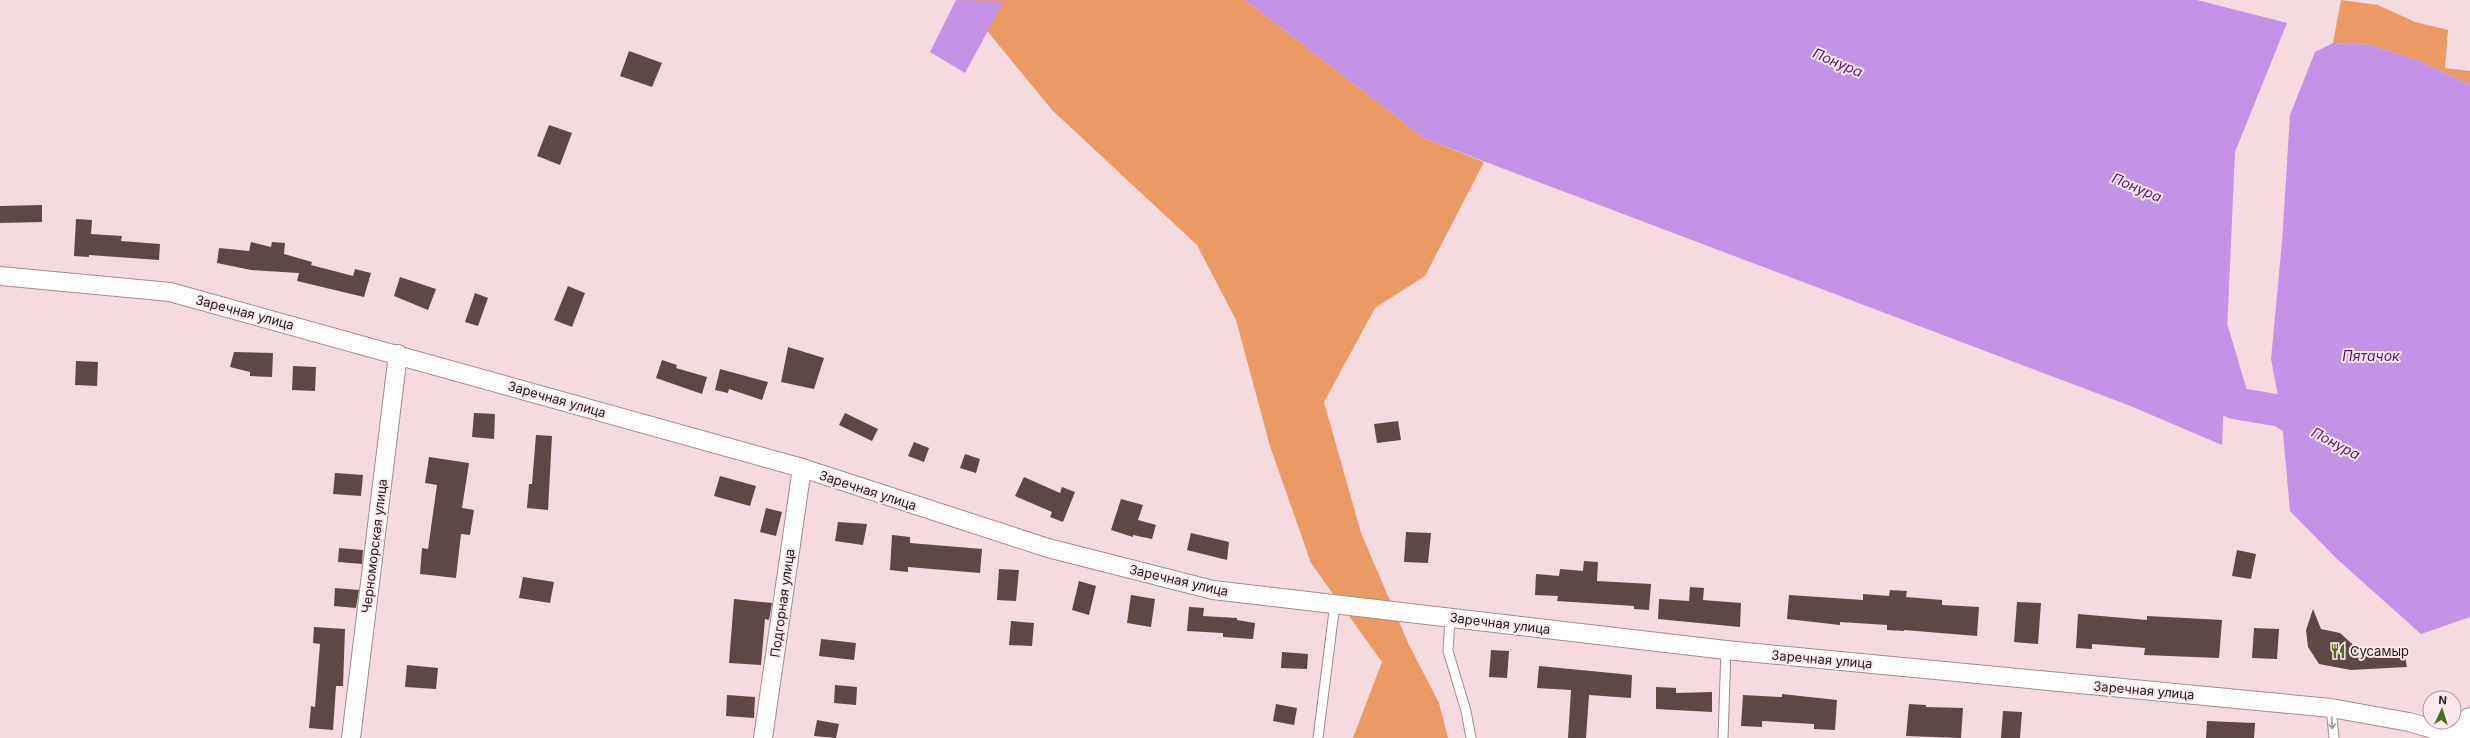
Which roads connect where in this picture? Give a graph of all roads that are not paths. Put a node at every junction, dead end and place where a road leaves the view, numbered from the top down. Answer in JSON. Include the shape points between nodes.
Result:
{"nodes":[{"id":1,"x":0,"y":276,"type":"edge"},
{"id":2,"x":398,"y":354,"type":"junction"},
{"id":3,"x":802,"y":468,"type":"junction"},
{"id":4,"x":1335,"y":603,"type":"junction"},
{"id":5,"x":1450,"y":617,"type":"junction"},
{"id":6,"x":1726,"y":650,"type":"junction"},
{"id":7,"x":2331,"y":708,"type":"junction"},
{"id":8,"x":2463,"y":731,"type":"edge"},
{"id":9,"x":351,"y":738,"type":"edge"},
{"id":10,"x":763,"y":738,"type":"edge"},
{"id":11,"x":1318,"y":738,"type":"edge"},
{"id":12,"x":1470,"y":738,"type":"edge"},
{"id":13,"x":1723,"y":738,"type":"edge"},
{"id":14,"x":2334,"y":738,"type":"edge"}],
"edges":[{"from":1,"to":2,"type":"street","name":"Заречная улица","via":[[170,292]]},
{"from":2,"to":3,"type":"street","name":"Заречная улица"},
{"from":2,"to":9,"type":"street","name":"Черноморская улица"},
{"from":3,"to":4,"type":"street","name":"Заречная улица","via":[[1048,548],[1213,590]]},
{"from":3,"to":10,"type":"street","name":"Подгорная улица"},
{"from":4,"to":5,"type":"street","name":"Заречная улица"},
{"from":4,"to":11,"type":"lane"},
{"from":5,"to":6,"type":"street","name":"Заречная улица"},
{"from":5,"to":12,"type":"lane","via":[[1448,651],[1466,711]]},
{"from":6,"to":7,"type":"street","name":"Заречная улица"},
{"from":6,"to":13,"type":"lane"},
{"from":7,"to":8,"type":"street","name":"Заречная улица"},
{"from":7,"to":14,"type":"lane","one_way":true}]}
